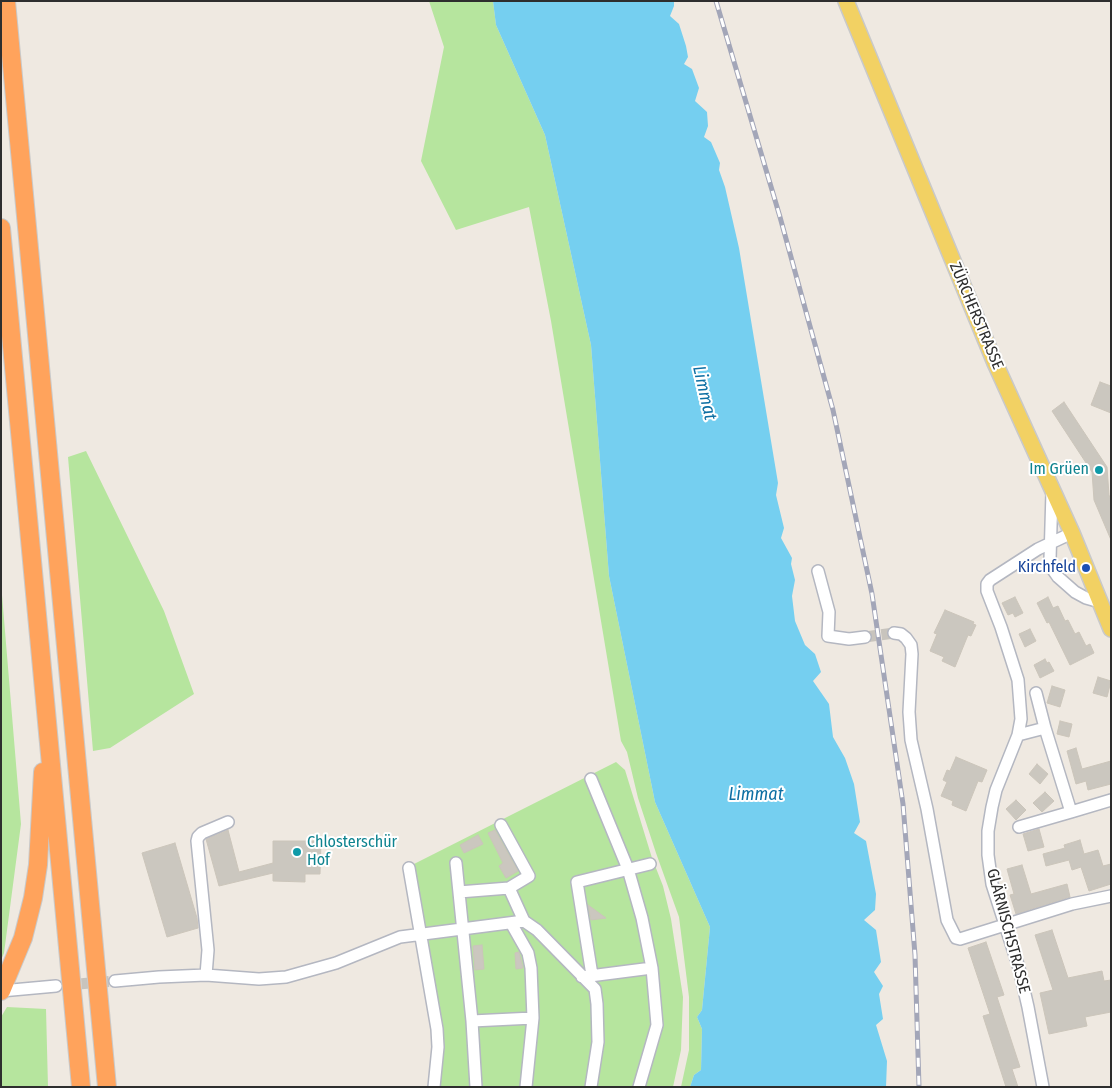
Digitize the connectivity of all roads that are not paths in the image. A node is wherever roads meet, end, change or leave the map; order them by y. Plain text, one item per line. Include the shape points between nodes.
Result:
1 (6, 1) edge
2 (846, 1) edge
3 (1, 228) edge
4 (1053, 490) junction
5 (1072, 534) junction
6 (1050, 544) junction
7 (818, 571) dead end
8 (1100, 602) junction
9 (1111, 628) edge
10 (894, 633) dead end
11 (865, 637) tunnel mouth
12 (1036, 693) dead end
13 (47, 722) junction
14 (1045, 728) junction
15 (1018, 735) junction
16 (591, 779) dead end
17 (1111, 800) edge
18 (1071, 812) junction
19 (228, 822) dead end
20 (501, 824) dead end
21 (1019, 827) dead end
22 (456, 863) dead end
23 (650, 864) dead end
24 (409, 868) dead end
25 (628, 868) junction
26 (508, 888) junction
27 (459, 892) junction
28 (1111, 896) edge
29 (524, 921) junction
30 (511, 923) junction
31 (1005, 925) junction
32 (463, 929) junction
33 (420, 934) junction
34 (652, 968) junction
35 (206, 975) junction
36 (587, 976) junction
37 (115, 981) tunnel mouth
38 (56, 986) tunnel mouth
39 (3, 989) edge
40 (533, 1018) junction
41 (472, 1022) junction
42 (81, 1087) edge
43 (107, 1087) edge
44 (434, 1087) edge
45 (476, 1087) edge
46 (526, 1087) edge
47 (591, 1087) edge
48 (639, 1087) edge
49 (1043, 1087) edge

1 - 43 highway
2 - 4 main road, ZÜRCHERSTRASSE via 995,363
3 - 13 highway
4 - 5 main road, ZÜRCHERSTRASSE
4 - 6 street
5 - 6 street, GLÄRNISCHSTRASSE
5 - 8 main road, ZÜRCHERSTRASSE
6 - 8 street via 1050,564 1055,574 1075,592
6 - 15 street, GLÄRNISCHSTRASSE via 987,584 1018,680 1021,719
7 - 11 street via 830,612 828,636
8 - 9 main road, ZÜRCHERSTRASSE
10 - 31 street via 901,634 911,645 911,740 947,920 956,938 960,939
12 - 14 street
13 - 39 highway via 32,907
13 - 42 highway
14 - 15 street
14 - 18 street
15 - 31 street, GLÄRNISCHSTRASSE via 996,790 988,830 992,884
16 - 25 street
17 - 18 street
18 - 21 street
19 - 35 street via 202,833 197,841 208,950
20 - 26 street via 529,876
22 - 27 street
23 - 25 street
24 - 33 street
25 - 34 street
25 - 36 street via 578,882
26 - 27 street
26 - 29 street
27 - 32 street
28 - 31 street via 1072,904
29 - 30 street
29 - 36 street
30 - 32 street
30 - 40 street via 528,953
31 - 49 street, GLÄRNISCHSTRASSE via 1019,968
32 - 33 street
32 - 41 street
33 - 35 street via 400,937 301,974 259,979
33 - 44 street via 437,1028
34 - 36 street
34 - 48 street via 657,1024
35 - 37 street
36 - 47 street via 597,1004 598,1042
38 - 39 street
40 - 41 street
40 - 46 street
41 - 45 street

